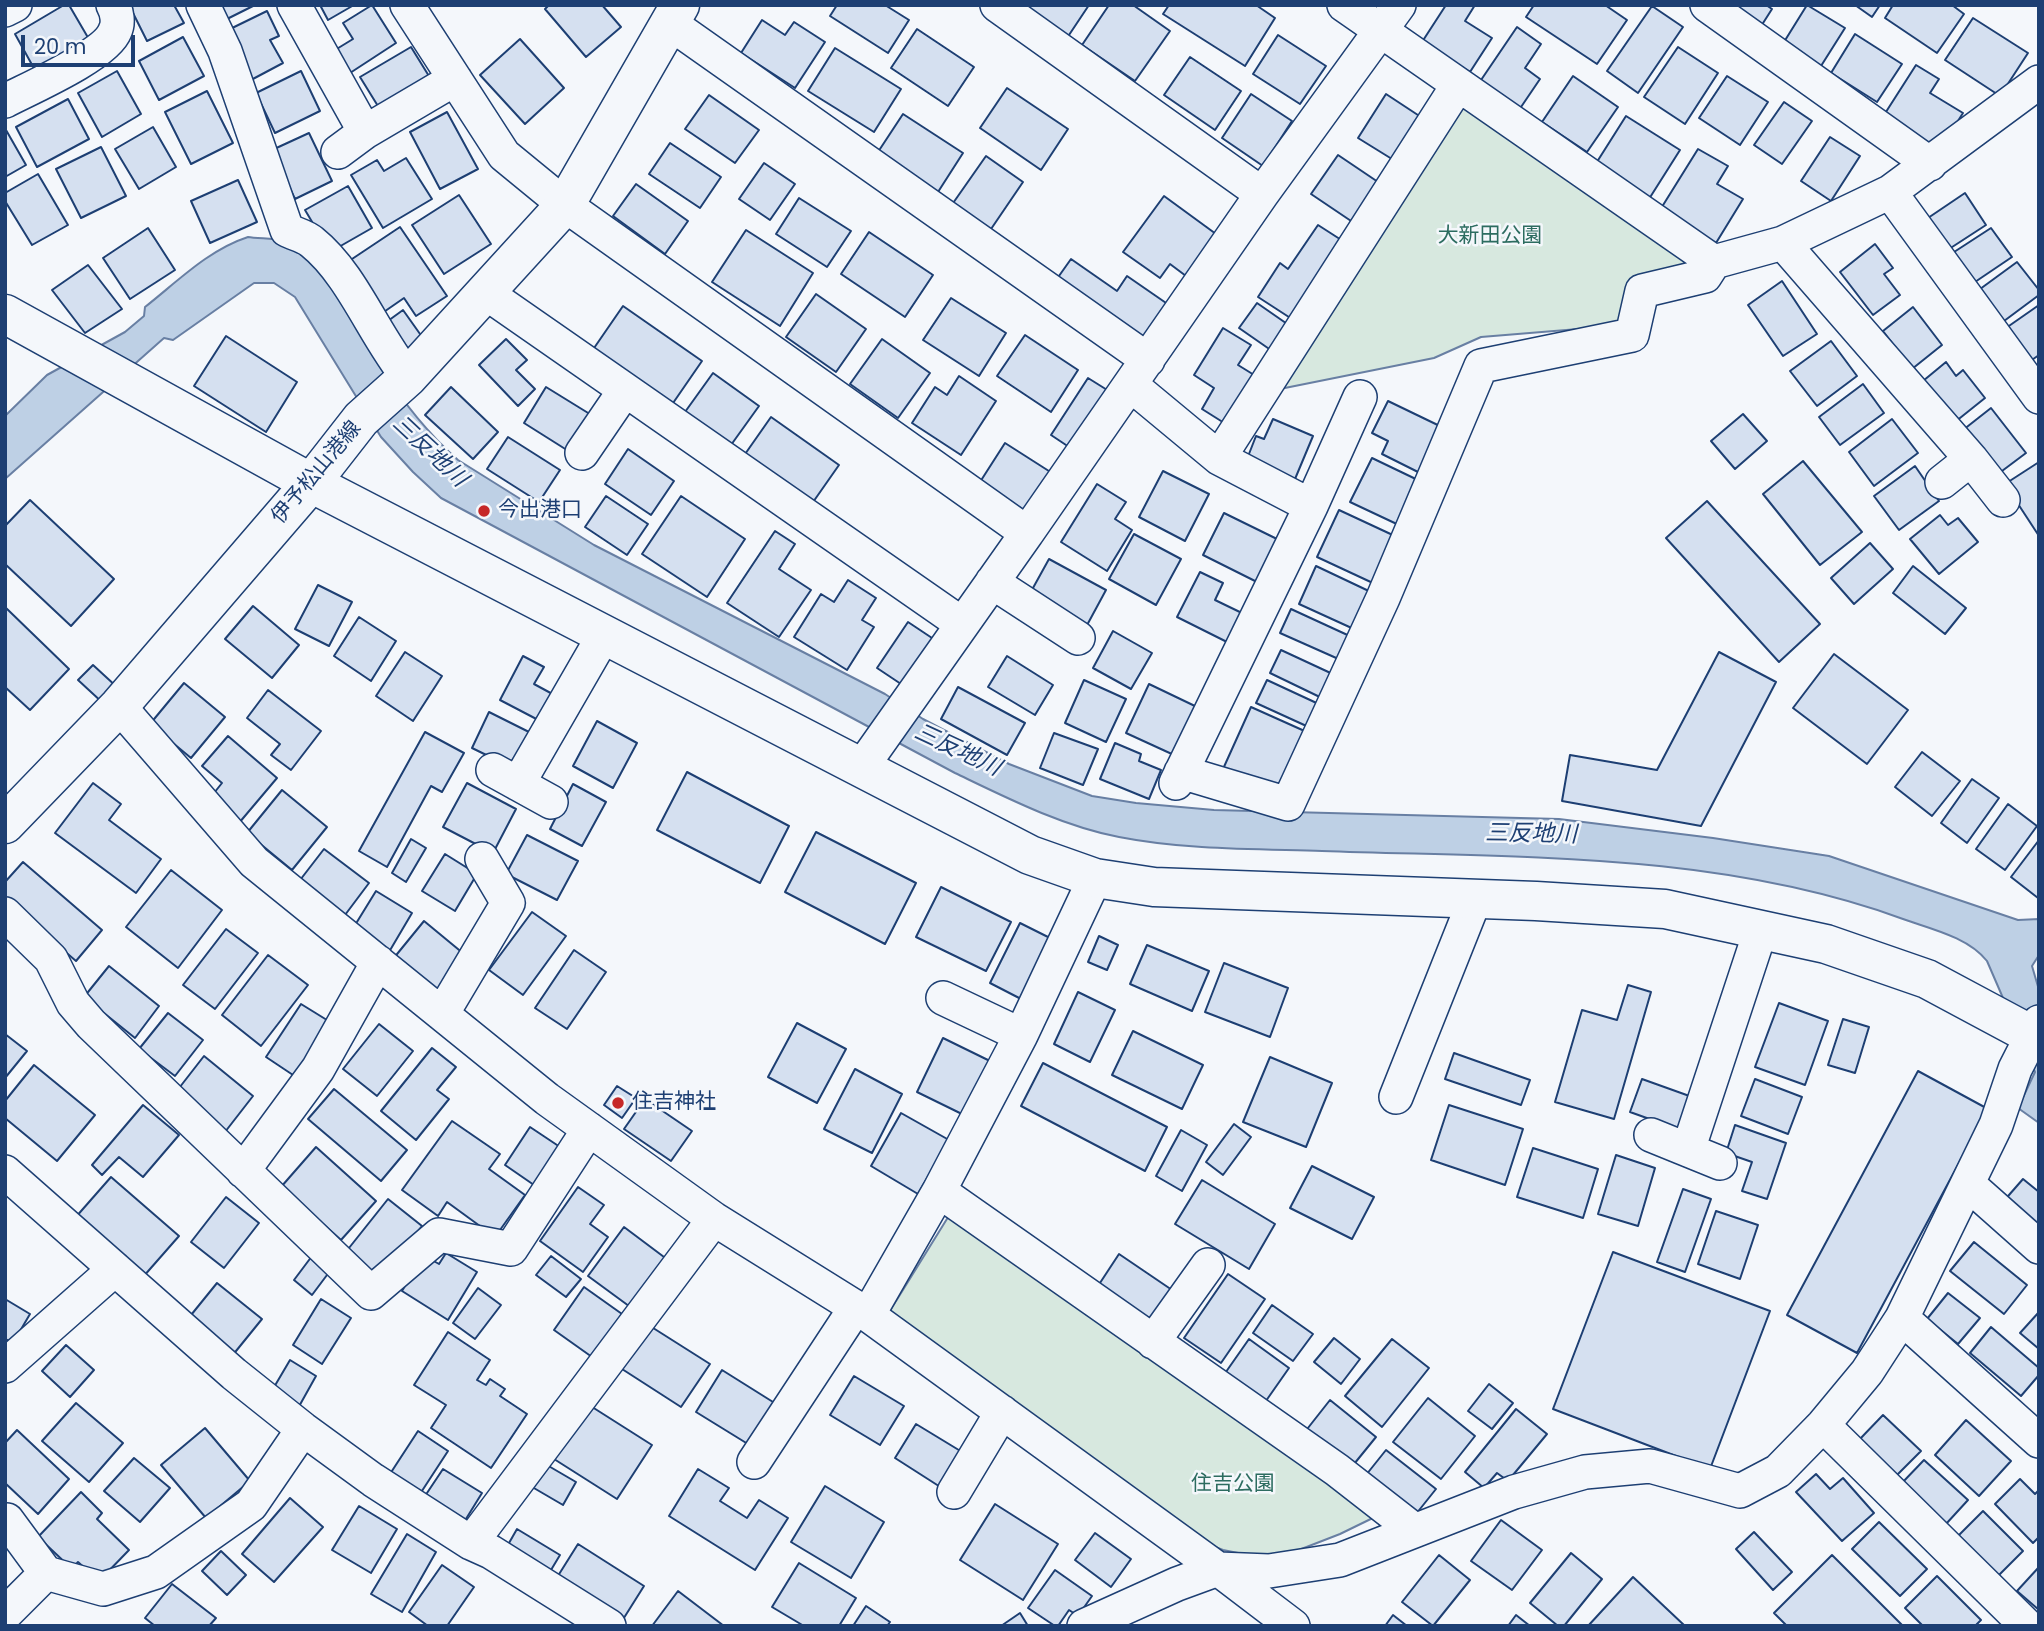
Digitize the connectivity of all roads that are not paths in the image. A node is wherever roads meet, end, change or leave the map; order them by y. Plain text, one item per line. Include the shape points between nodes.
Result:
1 (15, 5) edge
2 (113, 5) edge
3 (203, 5) edge
4 (294, 5) edge
5 (407, 5) edge
6 (997, 5) edge
7 (1344, 5) edge
8 (1707, 5) edge
9 (5, 10) edge
10 (675, 15) edge
11 (1390, 18) edge
12 (455, 79) junction
13 (2039, 82) edge
14 (1458, 85) junction
15 (5, 101) edge
16 (365, 132) junction
17 (338, 152) dead end
18 (1930, 164) junction
19 (1890, 192) junction
20 (1262, 194) junction
21 (565, 205) junction
22 (1783, 243) junction
23 (1714, 262) junction
24 (486, 292) junction
25 (5, 314) edge
26 (1139, 372) junction
27 (404, 380) junction
28 (625, 390) junction
29 (1360, 397) dead end
30 (2039, 397) edge
31 (582, 453) dead end
32 (1219, 458) junction
33 (1971, 459) junction
34 (1942, 482) dead end
35 (311, 483) junction
36 (2003, 500) dead end
37 (1311, 506) junction
38 (1027, 533) junction
39 (992, 582) junction
40 (961, 624) junction
41 (604, 635) junction
42 (1078, 638) dead end
43 (119, 706) junction
44 (866, 761) junction
45 (551, 802) dead end
46 (5, 824) edge
47 (482, 859) dead end
48 (1096, 878) junction
49 (1475, 899) junction
50 (5, 914) edge
51 (1761, 929) junction
52 (378, 962) junction
53 (943, 998) dead end
54 (442, 1014) junction
55 (2036, 1032) edge
56 (1021, 1035) junction
57 (1396, 1097) dead end
58 (589, 1129) junction
59 (1651, 1135) dead end
60 (1688, 1150) junction
61 (1720, 1163) dead end
62 (243, 1171) junction
63 (5, 1172) edge
64 (1968, 1184) junction
65 (939, 1191) junction
66 (714, 1219) junction
67 (2039, 1248) edge
68 (1208, 1265) dead end
69 (116, 1269) junction
70 (862, 1311) junction
71 (1902, 1318) junction
72 (1153, 1342) junction
73 (6, 1362) edge
74 (1002, 1412) junction
75 (1823, 1425) junction
76 (303, 1430) junction
77 (2039, 1441) edge
78 (754, 1462) dead end
79 (954, 1492) dead end
80 (7, 1520) edge
81 (1414, 1530) junction
82 (471, 1543) junction
83 (1218, 1569) junction
84 (46, 1573) junction
85 (5, 1614) edge
86 (609, 1626) edge
87 (1084, 1626) edge
88 (1293, 1626) edge
89 (2027, 1626) edge

1 - 9 street
2 - 15 street via 116,31 100,50
3 - 27 street via 225,51 287,230 310,240 331,261
4 - 16 street
5 - 12 street
6 - 20 street
7 - 11 street
8 - 18 street
10 - 21 street, 伊予松山港線
10 - 26 street
11 - 14 street
11 - 20 street
12 - 16 street
12 - 21 street via 504,155
13 - 18 street
14 - 23 street
14 - 32 street
16 - 17 street
18 - 19 street
19 - 22 street
19 - 30 street
20 - 26 street
21 - 24 street, 伊予松山港線
21 - 38 street
22 - 23 street
22 - 33 street
23 - 37 street via 1705,276 1642,291 1632,335 1481,366 1383,598 1288,804 1179,778
24 - 27 street, 伊予松山港線
24 - 28 street
25 - 35 street
26 - 32 street
26 - 38 street
27 - 35 street, 伊予松山港線 via 361,419
28 - 31 street
28 - 40 street
29 - 37 street
32 - 37 street
33 - 34 street
33 - 36 street
35 - 41 street
35 - 43 street, 伊予松山港線
38 - 39 street
39 - 40 street
39 - 42 street
40 - 44 street
41 - 44 street
41 - 45 street via 506,777
43 - 46 street, 伊予松山港線
43 - 52 street via 254,862
44 - 48 street via 1030,855
47 - 54 street via 508,903
48 - 49 street via 1154,887
48 - 56 street
49 - 51 street via 1665,908
49 - 57 street
50 - 62 street via 51,959 73,1003 91,1024
51 - 55 street via 1826,944 1927,979
51 - 60 street
52 - 54 street
52 - 62 street via 318,1069
53 - 56 street
54 - 58 street
55 - 64 street via 2015,1069 1996,1125
56 - 65 street
58 - 62 street via 511,1249 439,1235 371,1293
58 - 66 street
59 - 60 street
60 - 61 street
63 - 69 street
64 - 67 street
64 - 71 street
65 - 70 street
65 - 72 street
66 - 70 street
66 - 82 street
68 - 72 street
69 - 73 street
69 - 76 street
70 - 74 street
70 - 78 street
71 - 75 street via 1867,1372
71 - 77 street
72 - 81 street via 1337,1470
74 - 79 street
74 - 83 street
75 - 81 street via 1778,1472 1740,1491 1650,1466 1585,1472
75 - 89 street
76 - 82 street
76 - 84 street via 251,1505 156,1572 103,1589
80 - 84 street
81 - 83 street via 1340,1560 1269,1571
82 - 86 street
83 - 87 street
83 - 88 street
84 - 85 street

